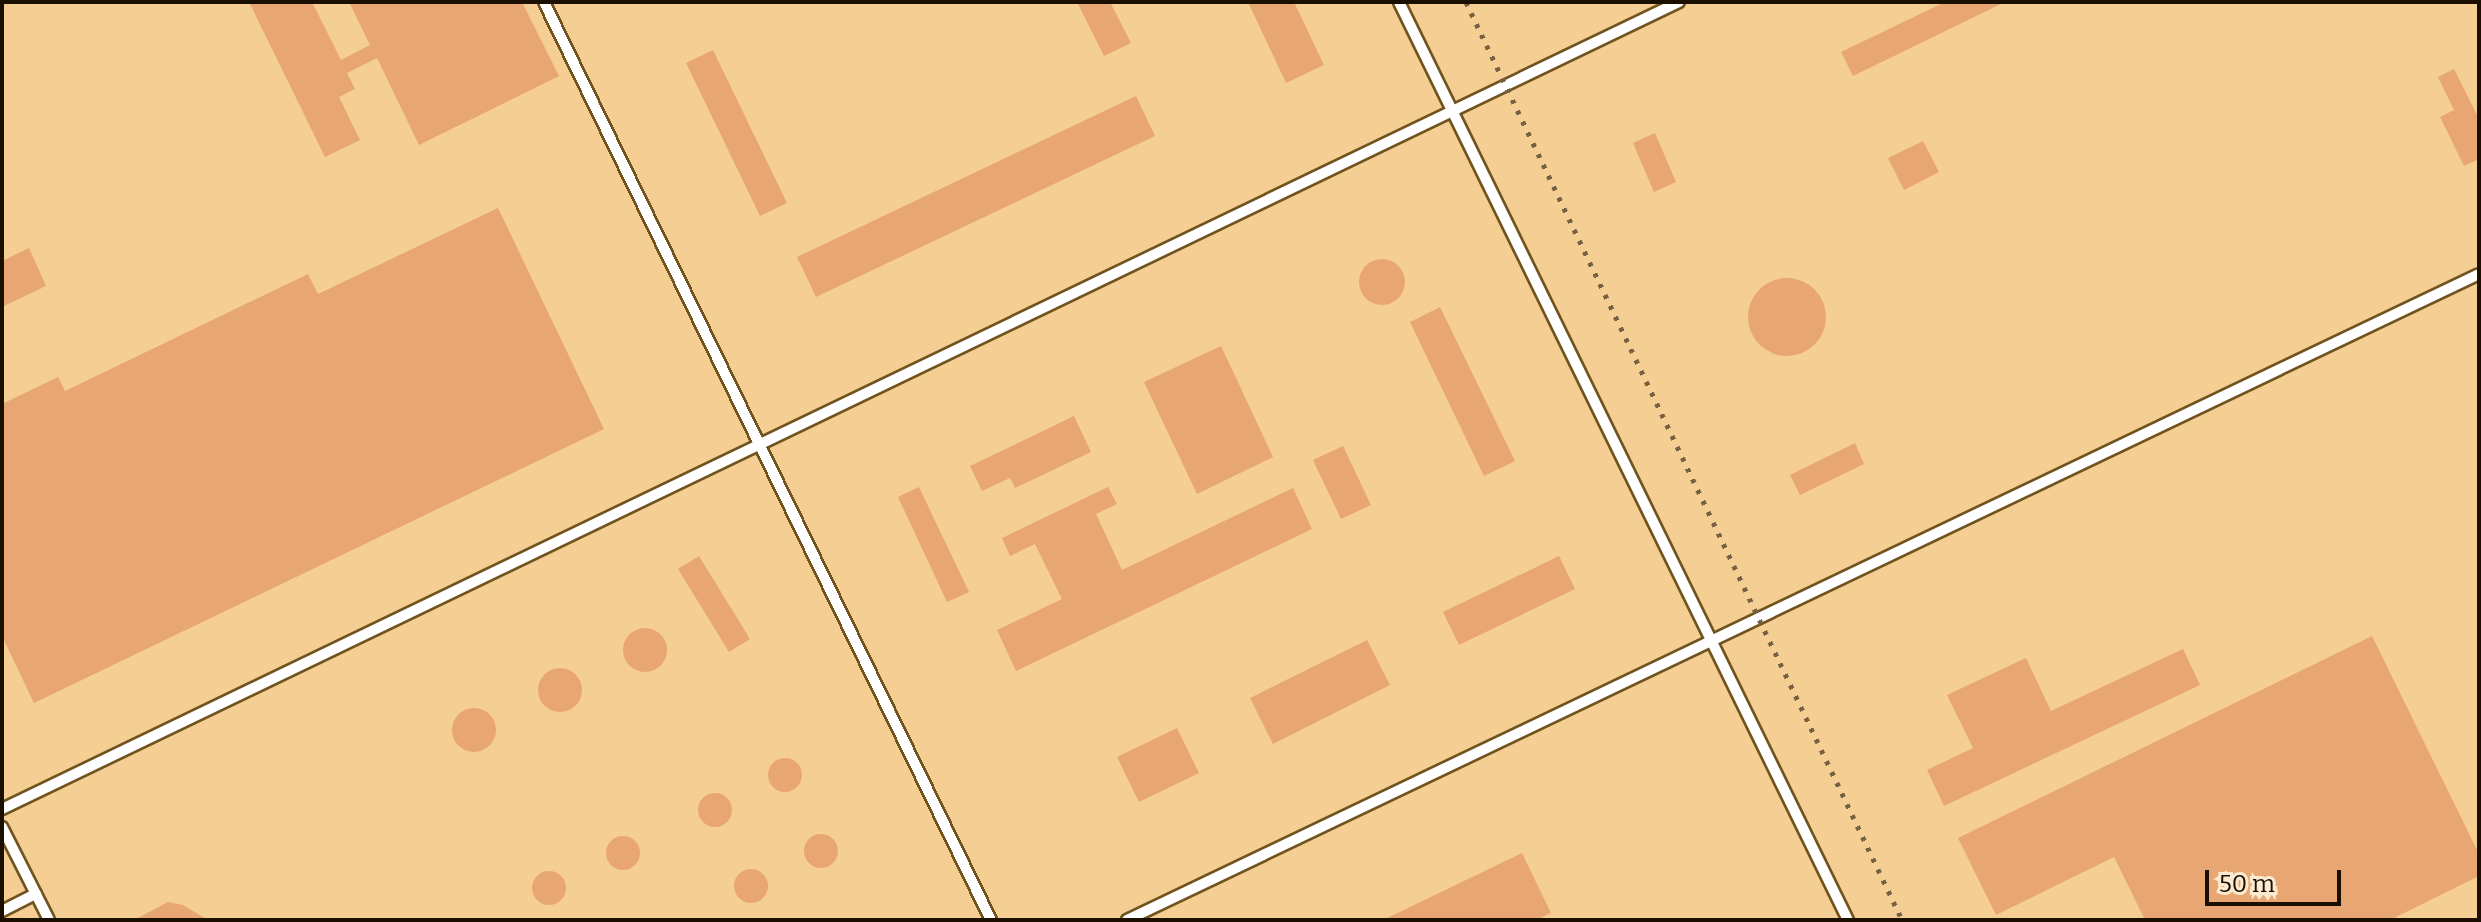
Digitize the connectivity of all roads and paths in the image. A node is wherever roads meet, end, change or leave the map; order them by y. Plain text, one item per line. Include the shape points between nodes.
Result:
1 (544, 2) edge
2 (1399, 2) edge
3 (1679, 2) edge
4 (1452, 111) junction
5 (2479, 274) edge
6 (759, 445) junction
7 (1709, 640) junction
8 (2, 809) edge
9 (2, 827) edge
10 (36, 894) junction
11 (2, 911) edge
12 (49, 920) edge
13 (991, 920) edge
14 (1127, 920) edge
15 (1848, 920) edge

1 - 6 lane
2 - 4 lane
3 - 4 lane
4 - 6 lane
4 - 7 lane
5 - 7 lane
6 - 8 lane
6 - 13 lane
7 - 14 lane
7 - 15 lane
9 - 10 lane
10 - 11 lane
10 - 12 lane

